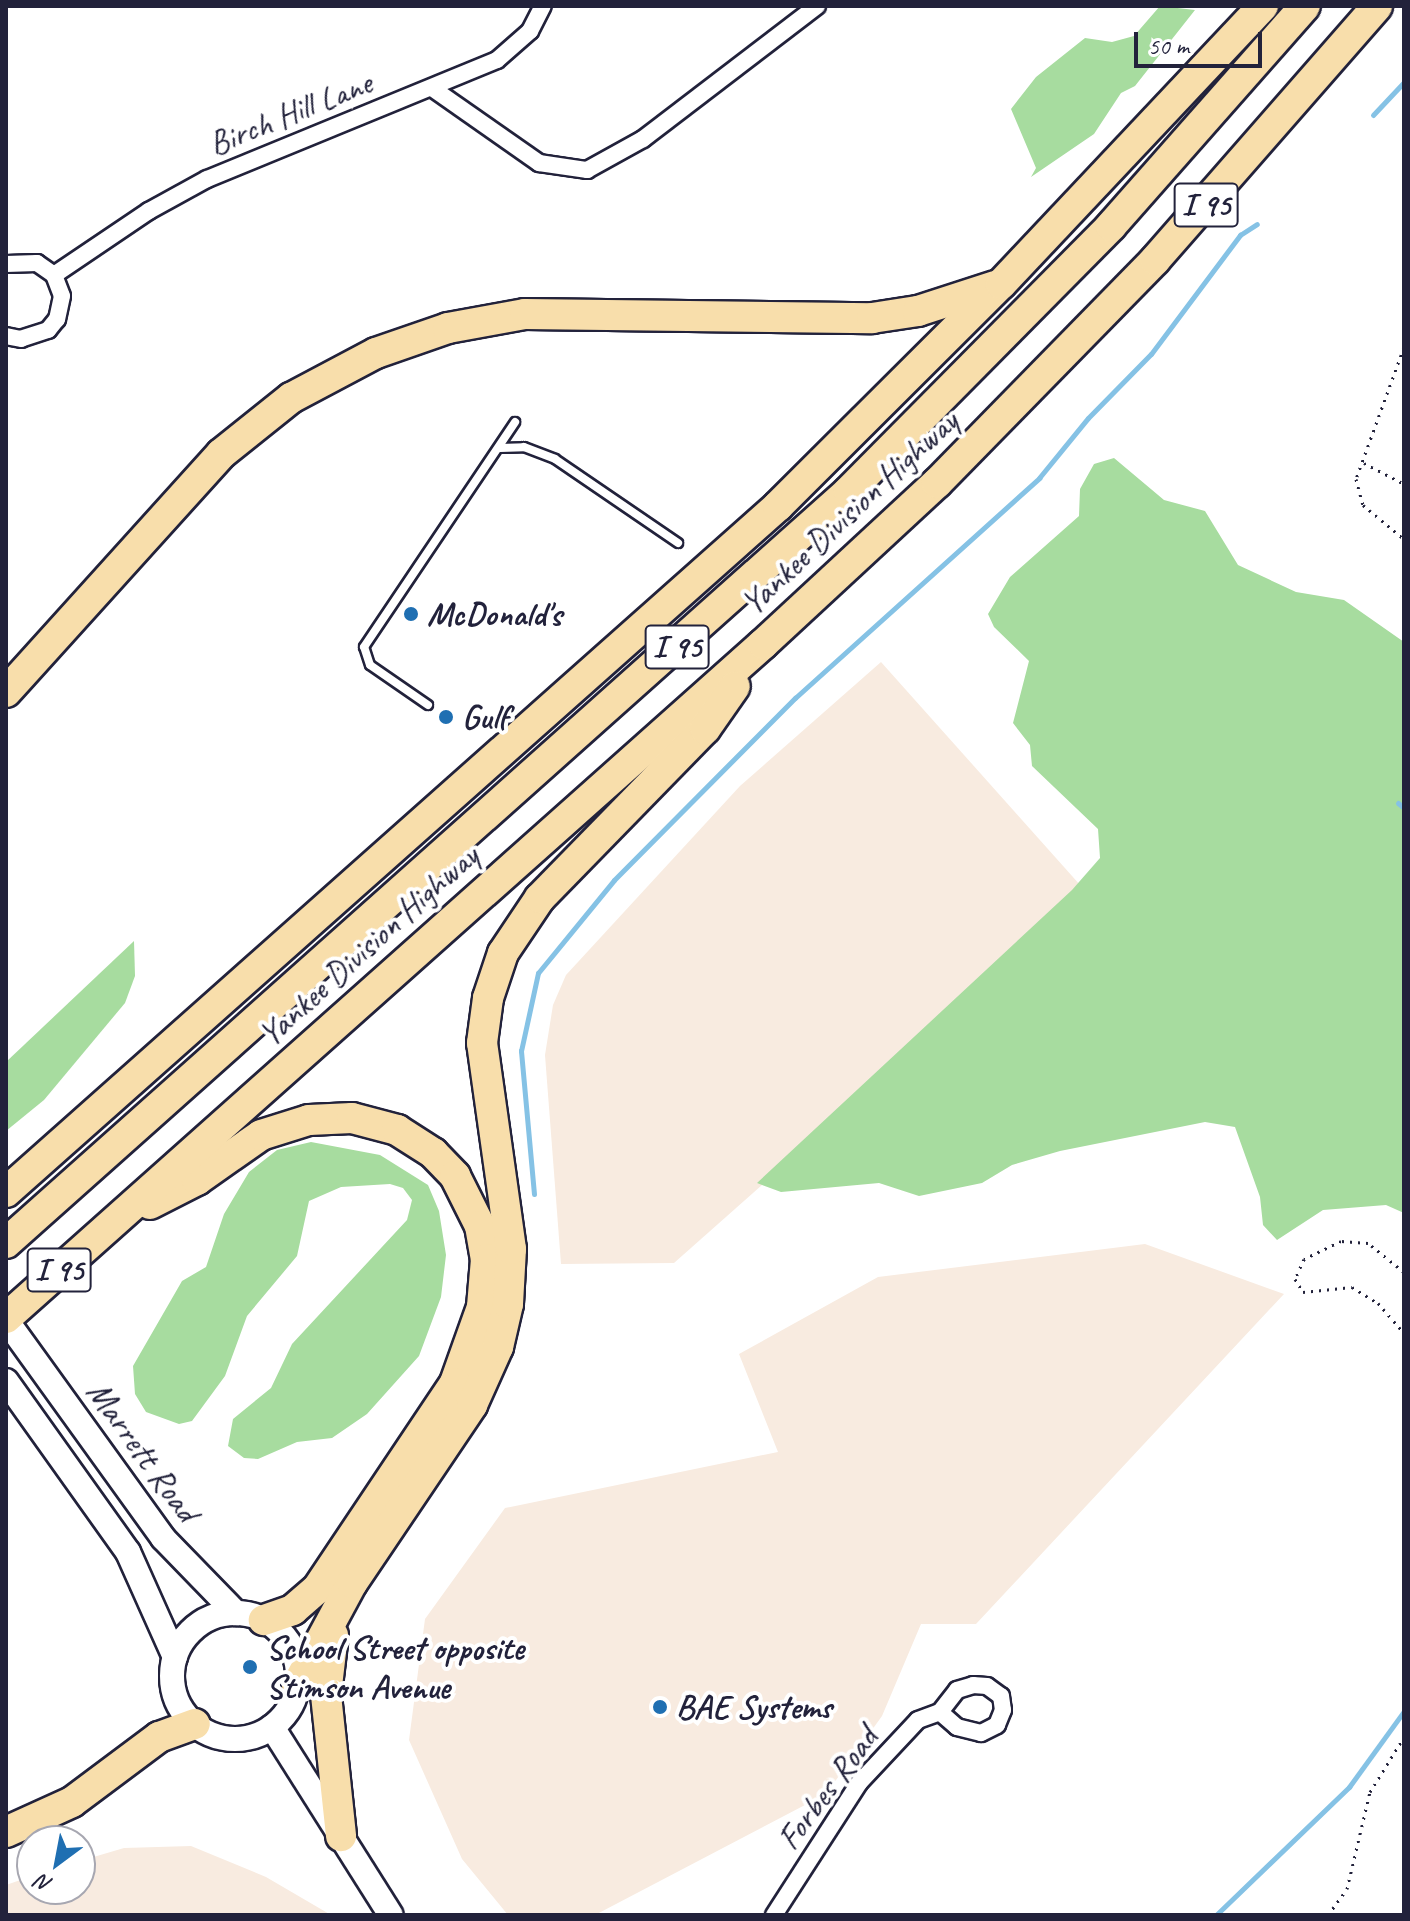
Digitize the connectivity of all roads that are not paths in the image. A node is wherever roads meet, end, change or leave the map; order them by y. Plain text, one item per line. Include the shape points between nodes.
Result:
1 (543, 6) edge
2 (817, 6) edge
3 (1263, 6) edge
4 (1305, 6) edge
5 (1377, 6) edge
6 (432, 88) junction
7 (6, 264) edge
8 (54, 275) junction
9 (1001, 284) junction
10 (6, 336) edge
11 (515, 422) dead end
12 (494, 454) junction
13 (678, 543) dead end
14 (763, 644) junction
15 (6, 692) edge
16 (428, 705) dead end
17 (6, 1192) edge
18 (112, 1223) junction
19 (6, 1243) edge
20 (6, 1319) edge
21 (6, 1381) edge
22 (347, 1592) junction
23 (250, 1616) junction
24 (175, 1657) junction
25 (297, 1685) junction
26 (940, 1712) dead end
27 (195, 1724) junction
28 (272, 1727) junction
29 (6, 1832) edge
30 (341, 1836) junction
31 (391, 1915) edge
32 (774, 1915) edge

1 - 6 street, Birch Hill Lane via 530,31 497,60
2 - 6 street via 643,139 587,170 539,163
3 - 9 highway
4 - 19 highway, Yankee Division Highway / I 95 via 1111,226 860,480
5 - 14 highway, Yankee Division Highway / I 95 via 1218,191 1070,351
6 - 8 street, Birch Hill Lane via 181,192
7 - 8 street via 27,260
8 - 10 street via 62,296 57,319 35,337
9 - 15 highway via 932,307 872,318 525,314 448,328 376,353 291,398 221,454
9 - 17 highway via 733,547
11 - 12 lane
12 - 13 lane via 510,445 548,455
12 - 16 lane via 364,647 370,665
14 - 18 highway, Yankee Division Highway / I 95
14 - 22 highway via 705,729 540,898 503,953 488,998 482,1043 511,1240 503,1329 472,1405
18 - 20 highway, Yankee Division Highway / I 95
18 - 23 highway via 197,1180 252,1139 289,1124 329,1118 372,1121 418,1142 455,1176 476,1214 485,1248 484,1295 473,1344 455,1383 318,1588 297,1607
20 - 23 main road, Marrett Road via 163,1538
21 - 24 main road, Marrett Road via 128,1552
22 - 25 highway
22 - 30 highway via 326,1679
23 - 24 main road via 198,1625
23 - 25 main road via 292,1650
24 - 27 main road via 176,1695
25 - 28 main road via 289,1708
26 - 32 street, Forbes Road via 918,1720 859,1783
27 - 28 main road via 227,1738 251,1737
27 - 29 highway via 150,1742 72,1802
28 - 30 main road
30 - 31 main road

